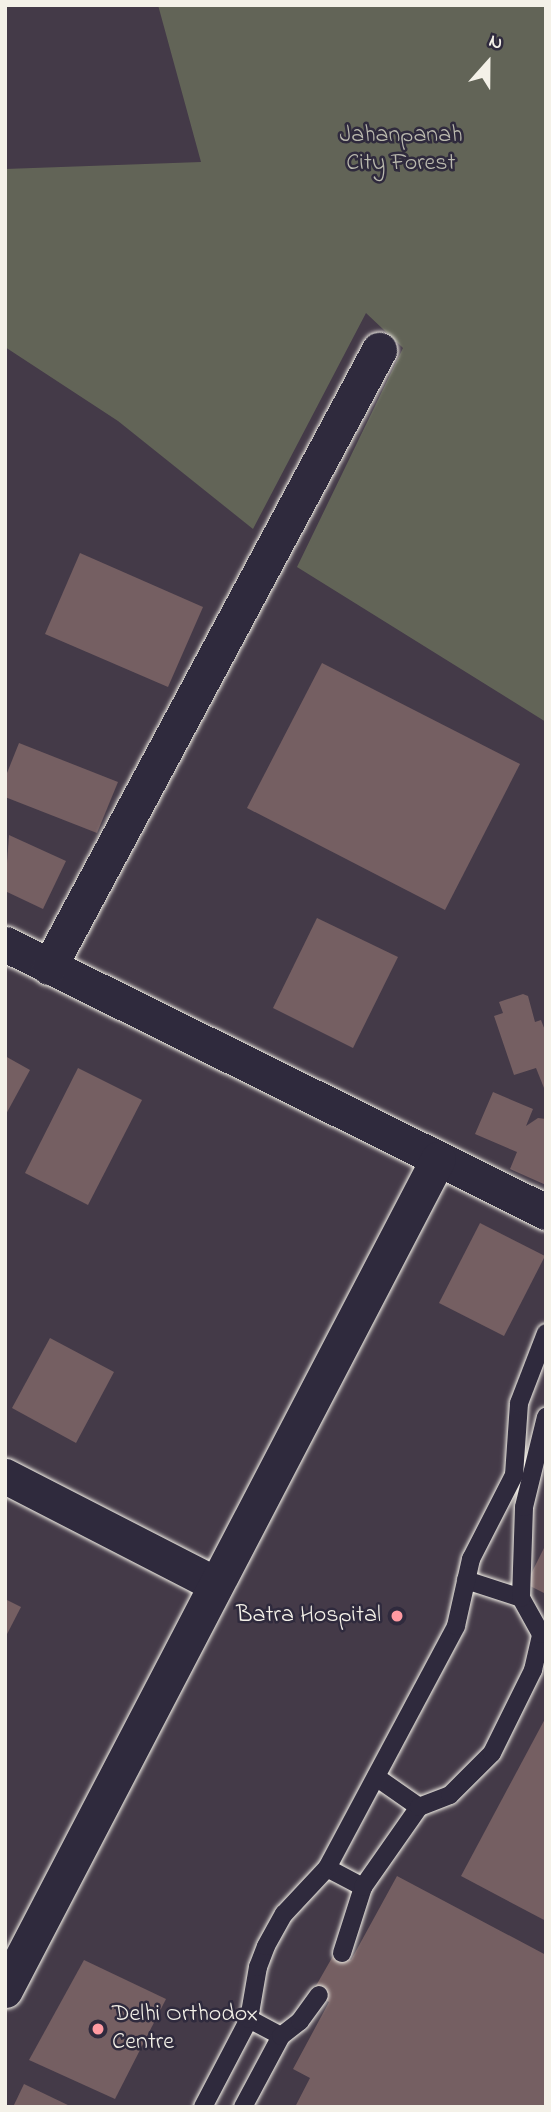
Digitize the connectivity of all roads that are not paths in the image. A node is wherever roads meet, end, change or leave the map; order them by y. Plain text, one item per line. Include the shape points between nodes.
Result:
1 (379, 350) dead end
2 (5, 944) edge
3 (49, 967) junction
4 (438, 1158) junction
5 (546, 1212) edge
6 (546, 1333) edge
7 (546, 1417) edge
8 (5, 1476) edge
9 (466, 1580) junction
10 (215, 1584) junction
11 (521, 1598) junction
12 (376, 1777) junction
13 (419, 1807) junction
14 (327, 1868) junction
15 (363, 1887) junction
16 (342, 1953) dead end
17 (5, 1990) edge
18 (319, 1995) dead end
19 (249, 2019) junction
20 (281, 2036) junction
21 (203, 2107) edge
22 (243, 2107) edge

1 - 3 street
2 - 3 street
3 - 4 street
4 - 5 street
4 - 10 street
6 - 9 lane via 519,1404 514,1475 471,1559
7 - 11 lane via 524,1507
8 - 10 street
9 - 11 lane
9 - 12 lane via 456,1626
10 - 17 street
11 - 13 lane via 541,1634 533,1671 492,1753 450,1796
12 - 13 lane
12 - 14 lane
13 - 15 lane
14 - 15 lane
14 - 19 lane via 284,1914 266,1946
15 - 16 lane
18 - 20 lane via 300,2021
19 - 20 lane
19 - 21 lane
20 - 22 lane

